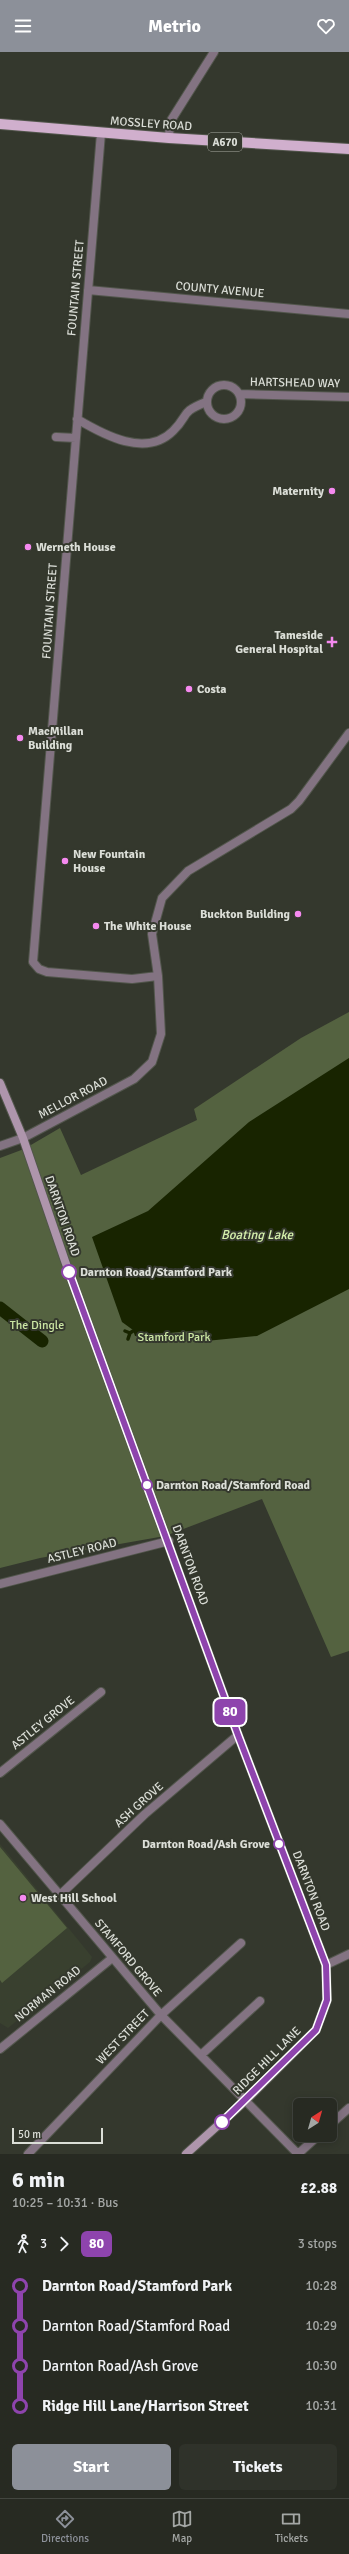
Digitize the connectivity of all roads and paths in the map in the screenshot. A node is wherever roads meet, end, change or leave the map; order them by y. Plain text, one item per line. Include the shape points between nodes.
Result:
1 (214, 52) edge
2 (0, 124) edge
3 (101, 133) junction
4 (169, 138) junction
5 (349, 149) edge
6 (88, 290) junction
7 (349, 314) edge
8 (240, 394) junction
9 (349, 397) edge
10 (206, 402) junction
11 (78, 419) junction
12 (56, 437) dead end
13 (76, 438) junction
14 (349, 733) edge
15 (158, 976) junction
16 (0, 1083) edge
17 (23, 1138) junction
18 (0, 1146) edge
19 (169, 1541) junction
20 (0, 1584) edge
21 (101, 1692) dead end
22 (238, 1735) junction
23 (0, 1773) edge
24 (0, 1824) edge
25 (60, 1896) junction
26 (241, 1943) dead end
27 (349, 1954) edge
28 (111, 1959) junction
29 (326, 1965) junction
30 (260, 2001) dead end
31 (161, 2015) junction
32 (0, 2049) edge
33 (201, 2055) junction
34 (246, 2100) junction
35 (349, 2108) edge
36 (337, 2119) edge
37 (311, 2142) edge
38 (28, 2154) edge
39 (186, 2154) edge
40 (298, 2154) edge

1 - 4 street via 170,122
2 - 3 main road, MOSSLEY ROAD / A670
3 - 4 main road, MOSSLEY ROAD / A670
3 - 6 street, FOUNTAIN STREET
4 - 5 main road, MOSSLEY ROAD / A670
6 - 7 street, COUNTY AVENUE
6 - 11 street, FOUNTAIN STREET
8 - 9 street, HARTSHEAD WAY
8 - 10 street via 231,386 220,385 210,391
8 - 10 street via 240,409 226,419 215,417
10 - 11 street via 188,410 173,431 158,441 138,443 116,440
11 - 13 street, FOUNTAIN STREET
12 - 13 street
13 - 15 street, FOUNTAIN STREET via 33,962 39,969 47,972 132,979
14 - 15 street via 291,809 188,871 162,898 152,934
15 - 17 street, MELLOR ROAD via 162,1034 152,1062 134,1079
16 - 17 street, DARNTON ROAD
17 - 18 street, MELLOR ROAD
17 - 19 street, DARNTON ROAD via 62,1254
19 - 20 street, ASTLEY ROAD
19 - 22 street, DARNTON ROAD
21 - 23 street, ASTLEY GROVE
22 - 25 street, ASH GROVE via 145,1814
22 - 29 street, DARNTON ROAD
24 - 25 street, STAMFORD GROVE
25 - 28 street, STAMFORD GROVE
26 - 31 street, WEST STREET
27 - 29 street
28 - 31 street, STAMFORD GROVE
28 - 32 street, NORMAN ROAD
29 - 34 street, RIDGE HILL LANE via 327,2000 316,2030
30 - 33 street
31 - 33 street, STAMFORD GROVE
31 - 38 street, WEST STREET
33 - 34 street, STAMFORD GROVE
34 - 39 street, RIDGE HILL LANE
34 - 40 street, STAMFORD GROVE
35 - 36 street
37 - 40 street

